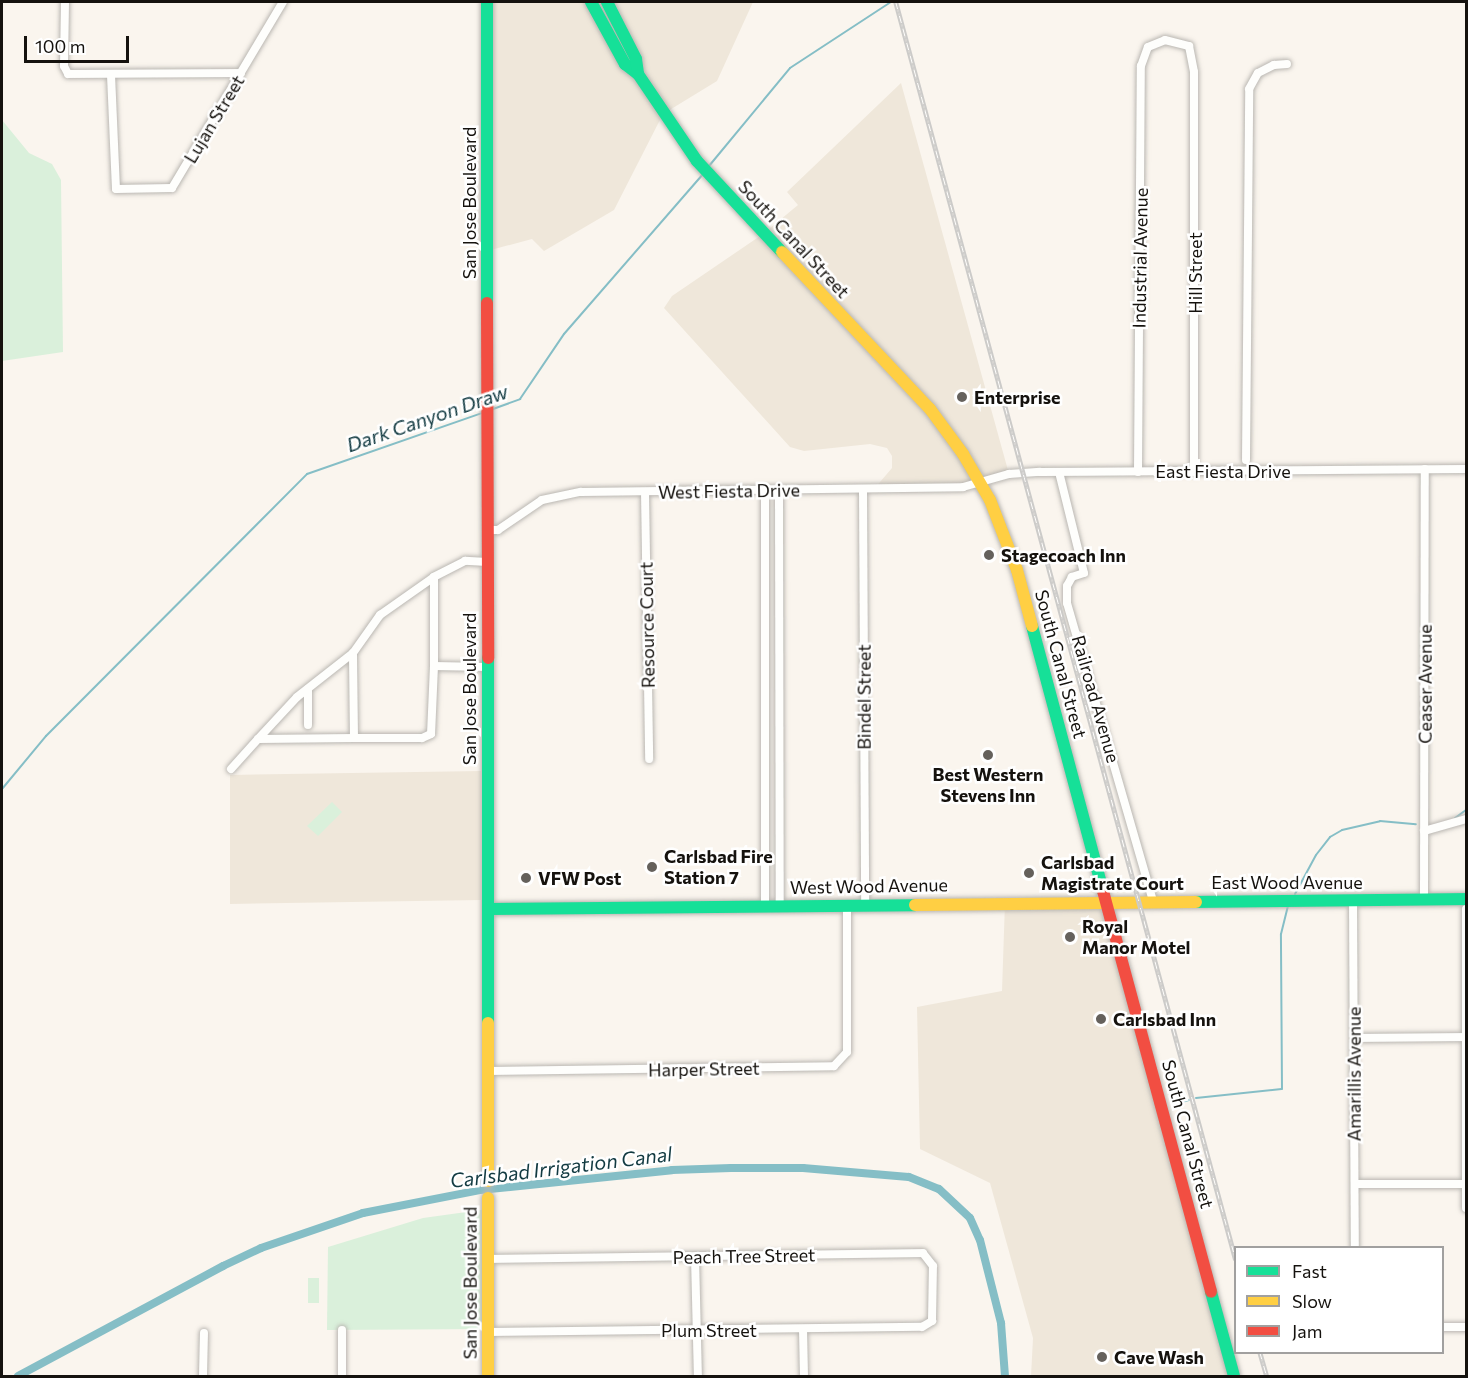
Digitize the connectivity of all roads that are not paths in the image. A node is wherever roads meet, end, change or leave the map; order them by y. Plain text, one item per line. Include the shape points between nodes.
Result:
1 (65, 2) edge
2 (283, 2) edge
3 (487, 2) edge
4 (591, 2) edge
5 (607, 2) edge
6 (1148, 47) joint
7 (1287, 64) dead end
8 (241, 73) junction
9 (638, 74) junction
10 (111, 75) junction
11 (1246, 460) dead end
12 (1425, 469) junction
13 (1467, 469) edge
14 (1059, 472) junction
15 (1138, 472) junction
16 (1194, 472) junction
17 (982, 485) junction
18 (863, 489) junction
19 (765, 490) junction
20 (779, 490) junction
21 (645, 492) junction
22 (487, 530) junction
23 (487, 561) junction
24 (434, 578) junction
25 (353, 653) junction
26 (434, 666) junction
27 (487, 667) junction
28 (308, 689) junction
29 (308, 725) dead end
30 (354, 738) junction
31 (258, 739) junction
32 (649, 759) dead end
33 (231, 769) dead end
34 (1467, 819) edge
35 (1424, 831) junction
36 (1424, 899) junction
37 (1467, 899) edge
38 (1353, 900) junction
39 (1107, 901) junction
40 (1153, 901) junction
41 (847, 904) junction
42 (865, 904) junction
43 (765, 905) junction
44 (780, 905) junction
45 (488, 909) junction
46 (1467, 909) edge
47 (1466, 1037) edge
48 (1354, 1038) junction
49 (488, 1071) junction
50 (488, 1181) joint
51 (1355, 1184) junction
52 (1466, 1184) edge
53 (488, 1198) joint
54 (1467, 1208) edge
55 (1355, 1246) edge
56 (695, 1257) junction
57 (489, 1259) junction
58 (929, 1324) joint
59 (1444, 1327) edge
60 (1467, 1327) edge
61 (803, 1329) junction
62 (342, 1330) dead end
63 (698, 1330) junction
64 (488, 1332) junction
65 (204, 1333) dead end
66 (203, 1377) edge
67 (342, 1377) edge
68 (488, 1377) edge
69 (698, 1377) edge
70 (804, 1377) edge
71 (1234, 1377) edge

1 - 10 street via 66,73
2 - 8 street, Lujan Street
3 - 22 main road, San Jose Boulevard
4 - 9 main road, South Canal Street via 625,64
5 - 9 main road, South Canal Street via 636,59
6 - 15 street, Industrial Avenue via 1141,73
6 - 16 street, Hill Street via 1165,40 1185,44 1191,50 1194,74
7 - 11 street via 1274,64 1258,73 1249,90
8 - 10 street
8 - 10 street, Lujan Street via 176,184 167,190 116,189
9 - 17 main road, South Canal Street via 703,167 930,409
12 - 13 street, East Fiesta Drive
12 - 16 street, East Fiesta Drive
12 - 35 street, Ceaser Avenue
14 - 15 street, East Fiesta Drive
14 - 17 street, East Fiesta Drive via 1009,474
14 - 40 street, Railroad Avenue via 1084,573 1072,577 1067,586 1067,603
15 - 16 street, East Fiesta Drive
17 - 18 street, West Fiesta Drive
17 - 39 main road, South Canal Street via 1017,570
18 - 20 street, West Fiesta Drive
18 - 42 street, Bindel Street
19 - 20 street, West Fiesta Drive
19 - 21 street, West Fiesta Drive
19 - 43 street
20 - 44 street
21 - 22 street, West Fiesta Drive via 554,496 498,530
21 - 32 street, Resource Court
22 - 23 main road, San Jose Boulevard
23 - 24 street via 465,561
23 - 27 main road, San Jose Boulevard
24 - 25 street via 380,615
24 - 26 street
25 - 28 street
25 - 30 street
26 - 27 street
26 - 30 street via 431,734 422,738
27 - 45 main road, San Jose Boulevard
28 - 29 street
28 - 31 street
30 - 31 street
31 - 33 street
34 - 35 street
35 - 36 street, Ceaser Avenue
36 - 37 main road, East Wood Avenue
36 - 38 main road, East Wood Avenue
38 - 40 main road, East Wood Avenue
38 - 48 street, Amarillis Avenue
39 - 40 main road, East Wood Avenue
39 - 42 main road, West Wood Avenue
39 - 71 main road, South Canal Street
41 - 42 main road, West Wood Avenue
41 - 44 main road, West Wood Avenue
41 - 49 street, Harper Street via 847,1052 830,1068
43 - 44 main road, West Wood Avenue
43 - 45 main road, West Wood Avenue
45 - 49 main road, San Jose Boulevard
46 - 47 street
47 - 48 street
47 - 52 street
48 - 51 street, Amarillis Avenue
49 - 50 main road, San Jose Boulevard
50 - 53 street, San Jose Boulevard
51 - 52 street
51 - 55 street, Amarillis Avenue
52 - 54 street
53 - 57 main road, San Jose Boulevard
56 - 57 street, Peach Tree Street
56 - 58 street, Peach Tree Street via 923,1253 933,1266
56 - 63 street
57 - 64 main road, San Jose Boulevard
58 - 61 street, Plum Street
59 - 60 street
61 - 63 street, Plum Street
61 - 70 street
62 - 67 street
63 - 64 street, Plum Street
63 - 69 street
64 - 68 main road, San Jose Boulevard
65 - 66 street

